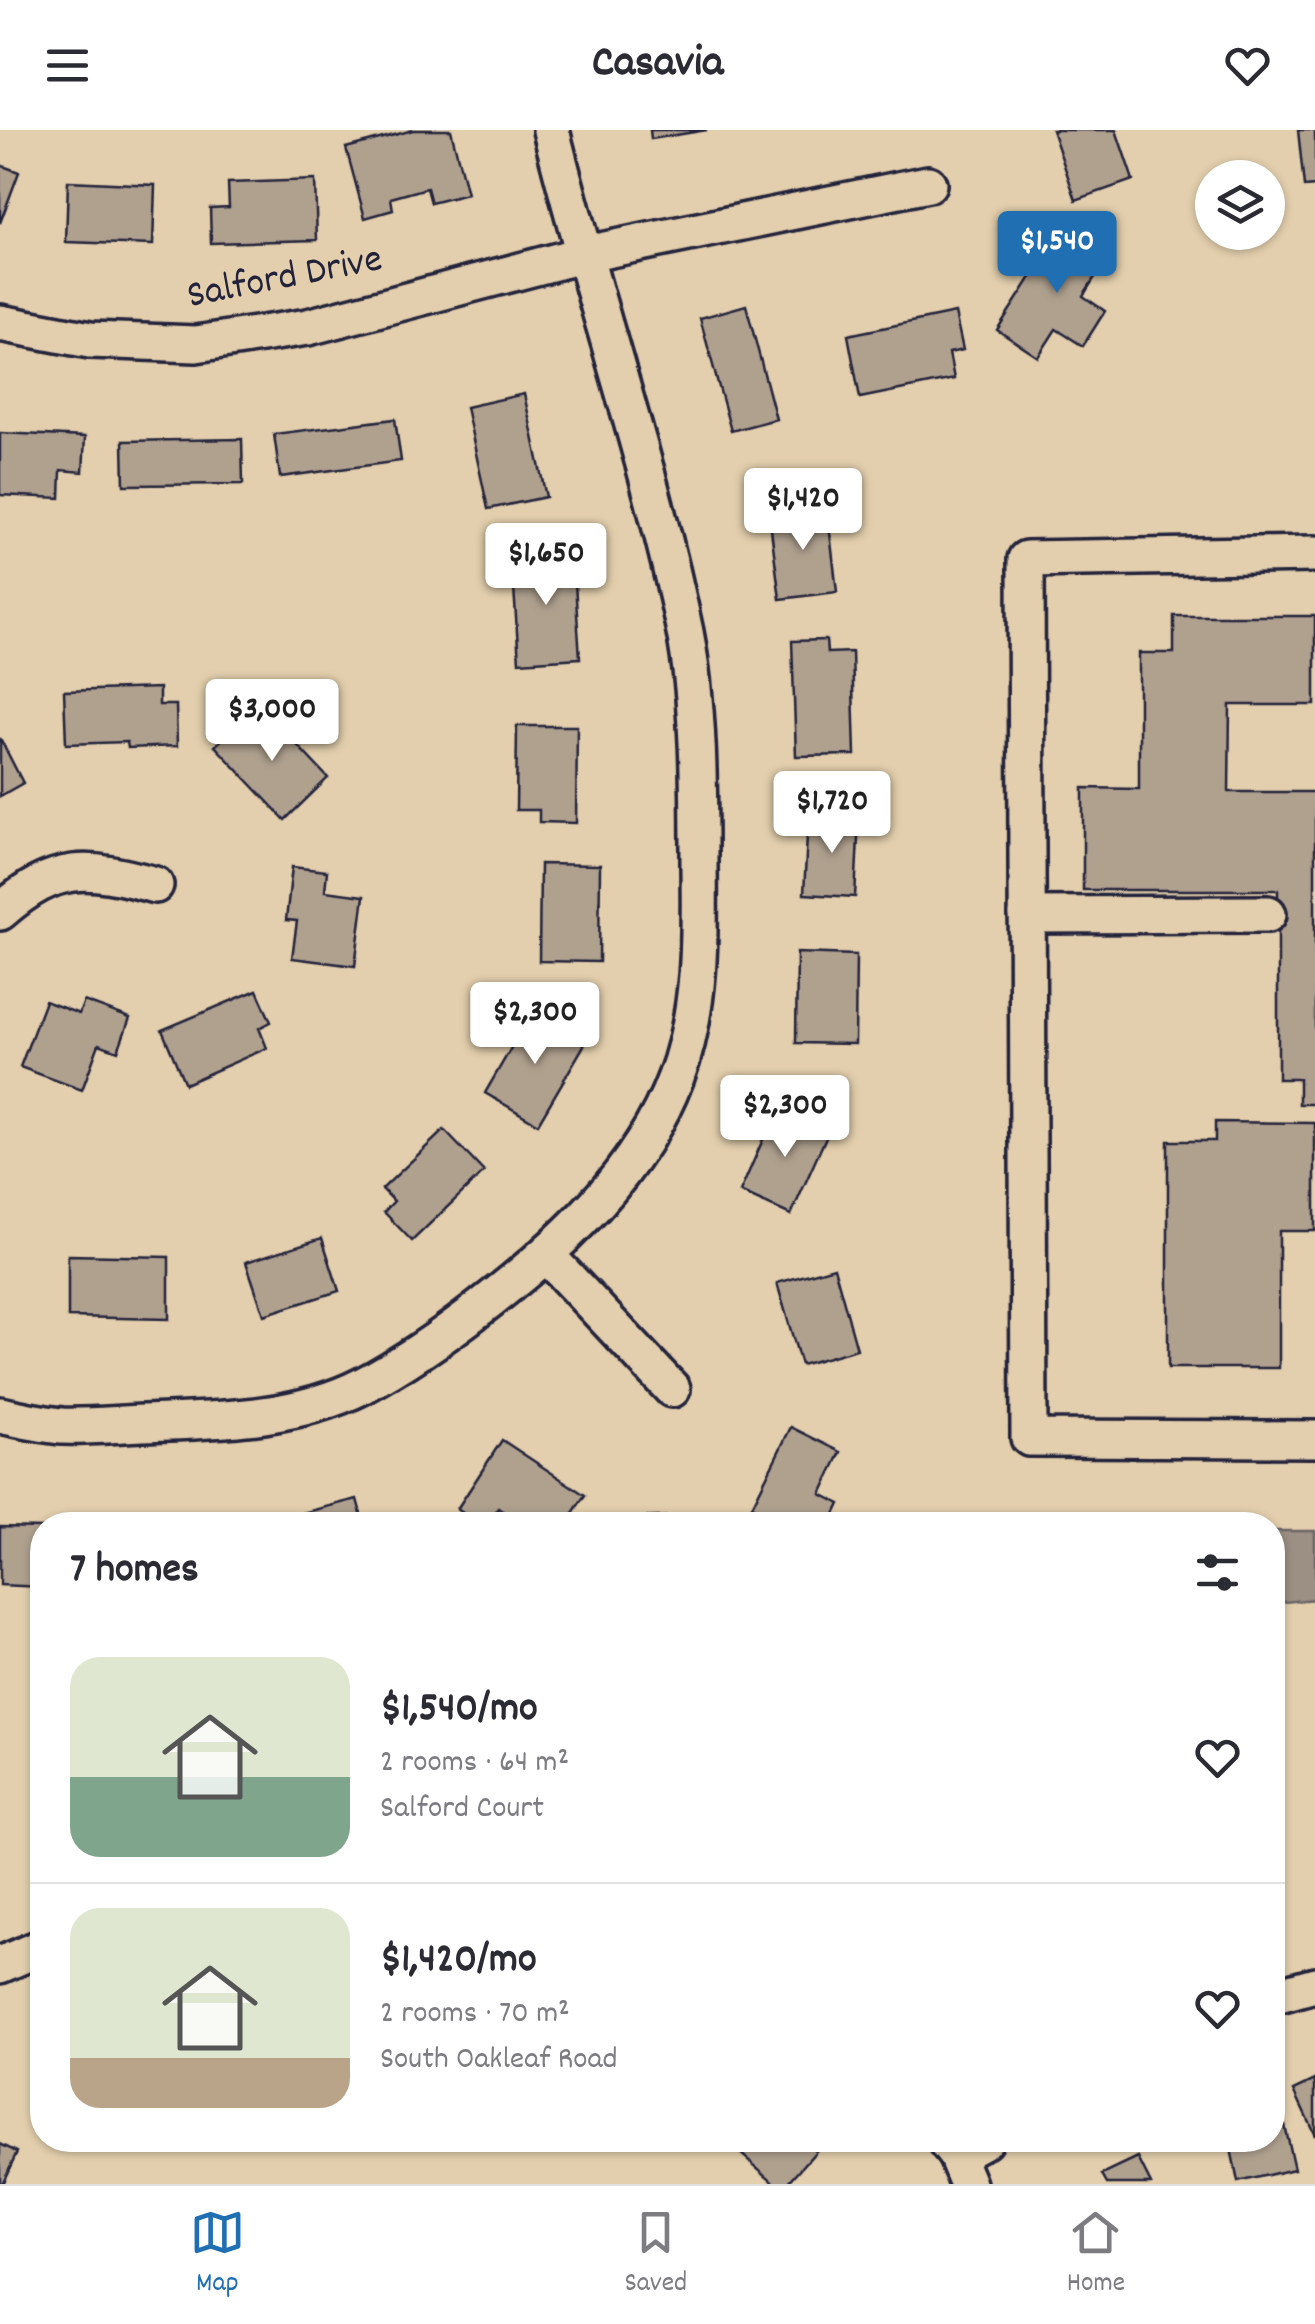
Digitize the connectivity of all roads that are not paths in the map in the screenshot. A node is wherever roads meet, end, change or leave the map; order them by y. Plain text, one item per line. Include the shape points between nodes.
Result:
1 (551, 130) edge
2 (928, 184) dead end
3 (581, 255) junction
4 (0, 323) edge
5 (1315, 554) edge
6 (156, 885) dead end
7 (0, 912) edge
8 (1268, 914) dead end
9 (1028, 915) junction
10 (547, 1256) junction
11 (672, 1389) dead end
12 (0, 1415) edge
13 (1315, 1439) edge
14 (30, 1952) edge
15 (0, 1965) edge
16 (1315, 1985) edge
17 (1285, 1993) edge

1 - 3 street
2 - 3 street, Salford Drive
3 - 4 street, Salford Drive via 308,327 196,344 90,340
3 - 10 street via 641,452 686,637 698,770 699,966 676,1076 650,1130 588,1215
5 - 9 street via 1026,559
6 - 7 street via 106,872 58,874
8 - 9 street
9 - 13 street via 1028,1438
10 - 11 street
10 - 12 street via 360,1387 288,1412 63,1426
14 - 15 street
16 - 17 street

